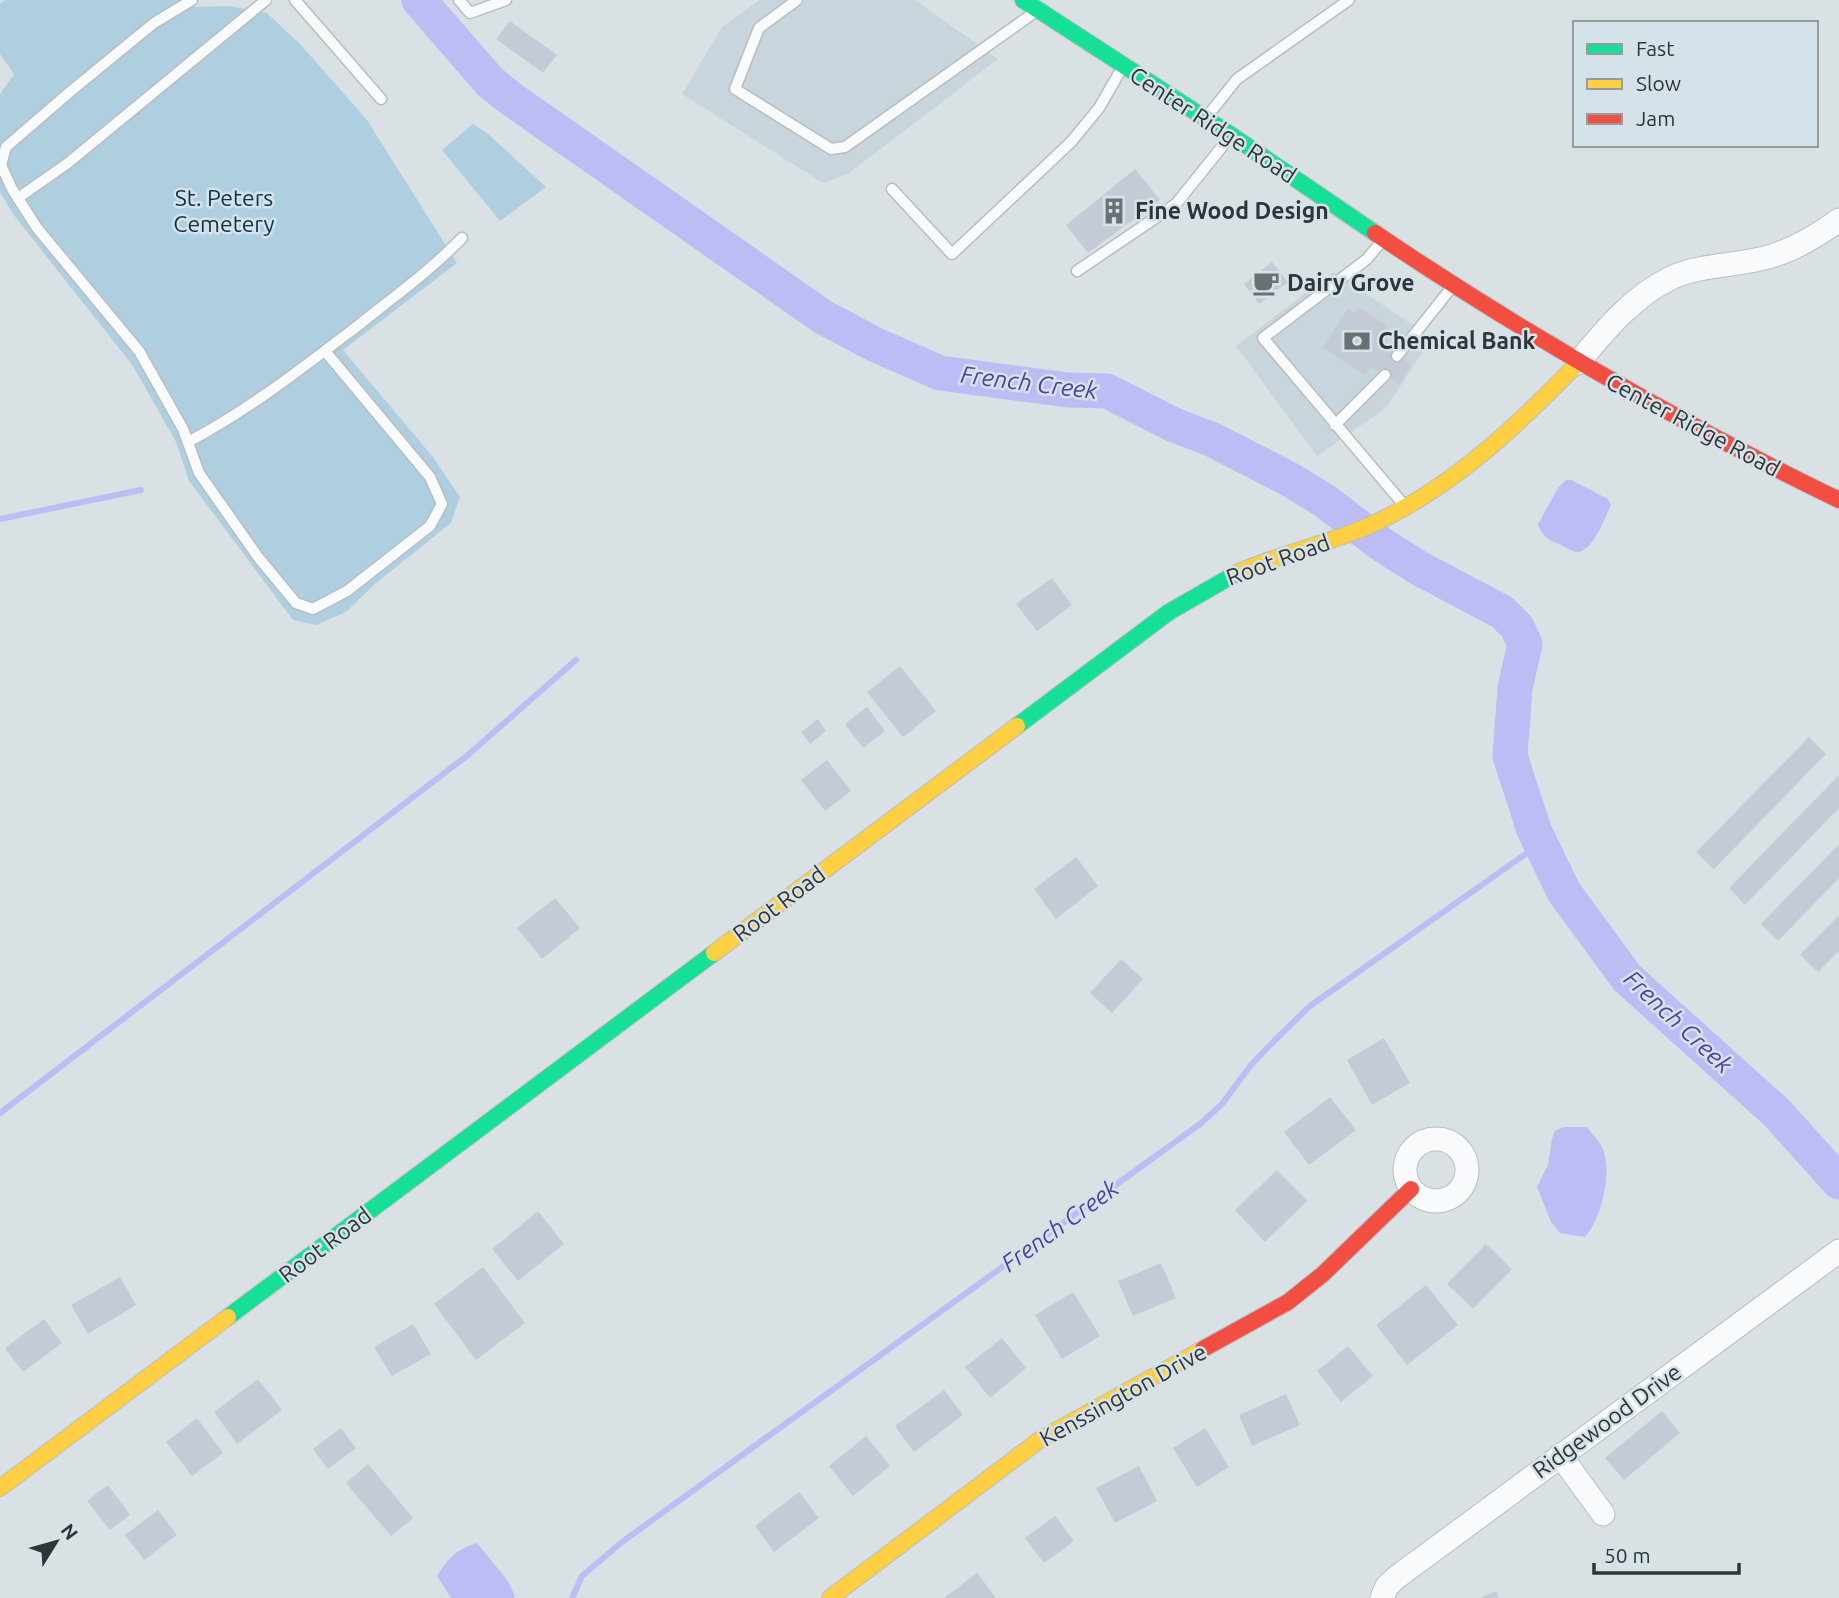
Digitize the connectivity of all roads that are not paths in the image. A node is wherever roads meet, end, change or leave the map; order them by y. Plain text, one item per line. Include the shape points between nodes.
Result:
1 (192, 0) edge
2 (266, 0) edge
3 (295, 0) edge
4 (459, 0) edge
5 (506, 0) edge
6 (797, 0) edge
7 (1349, 0) edge
8 (1031, 4) edge
9 (1124, 66) junction
10 (381, 99) dead end
11 (1205, 119) junction
12 (1231, 135) junction
13 (892, 189) dead end
14 (18, 198) junction
15 (1839, 220) edge
16 (462, 238) dead end
17 (1384, 239) junction
18 (1077, 271) dead end
19 (1454, 285) junction
20 (325, 351) junction
21 (1397, 356) dead end
22 (1578, 363) junction
23 (1385, 375) dead end
24 (1335, 425) junction
25 (188, 442) junction
26 (1839, 500) edge
27 (1406, 507) junction
28 (1412, 1189) dead end
29 (1839, 1251) edge
30 (1560, 1455) junction
31 (0, 1488) edge
32 (1603, 1514) dead end
33 (831, 1598) edge
34 (1382, 1598) edge

1 - 14 lane via 154,23 6,147 1,165
2 - 14 lane via 68,163
3 - 10 lane
4 - 5 lane via 470,13
6 - 8 lane via 759,28 735,89 831,149 845,147
7 - 11 lane via 1237,79
8 - 9 street, Center Ridge Road
9 - 11 street, Center Ridge Road
9 - 13 lane via 1099,108 1071,142 952,254
11 - 12 street, Center Ridge Road
12 - 17 street, Center Ridge Road
12 - 18 lane via 1176,204
14 - 25 lane via 37,228 139,351
15 - 22 street via 1798,246 1767,257 1674,276 1606,328
16 - 20 lane via 438,263
17 - 19 street, Center Ridge Road
17 - 24 lane via 1367,259 1263,338
19 - 21 lane
19 - 22 street, Center Ridge Road
20 - 25 lane via 227,422
20 - 25 lane via 430,477 442,504 429,526 347,591 313,609 296,603 199,473
22 - 26 street, Center Ridge Road
22 - 27 street, Root Road via 1492,447
23 - 24 lane
24 - 27 lane
27 - 31 street, Root Road via 1340,537 1242,570 1169,612
28 - 33 street, Kenssington Drive via 1288,1302 1041,1439
29 - 30 street, Ridgewood Drive
30 - 32 street
30 - 34 street, Ridgewood Drive via 1397,1577

